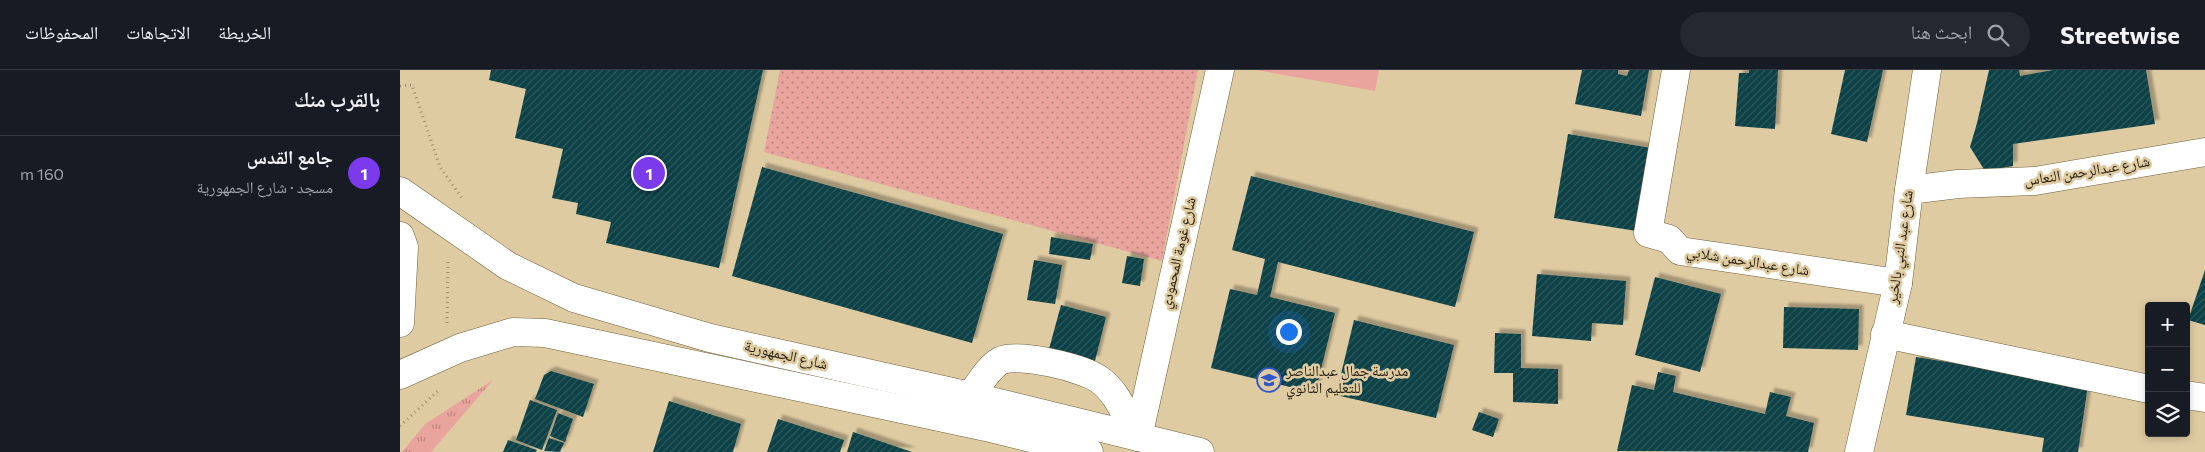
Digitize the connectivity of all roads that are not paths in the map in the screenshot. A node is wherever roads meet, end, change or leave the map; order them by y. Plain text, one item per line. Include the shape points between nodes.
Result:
1 (1220, 70) edge
2 (1676, 70) edge
3 (1927, 70) edge
4 (2205, 152) edge
5 (1909, 190) junction
6 (400, 191) edge
7 (400, 236) edge
8 (1898, 283) junction
9 (400, 323) edge
10 (1885, 334) junction
11 (400, 375) edge
12 (2145, 388) edge
13 (970, 396) junction
14 (2190, 396) edge
15 (2205, 398) edge
16 (1138, 437) junction
17 (1088, 452) edge
18 (1200, 452) edge
19 (1859, 452) edge

1 - 16 main road, شارع غومة المحمودي
2 - 8 main road, شارع عبدالرحمن شلابي via 1648,233 1669,239 1680,251
3 - 5 main road, شارع عبد النبي بالخير
4 - 5 main road, شارع عبدالرحمن النعاس via 2035,181
5 - 8 main road, شارع عبد النبي بالخير
6 - 13 main road, شارع الجمهورية via 508,266 574,298 710,338
7 - 9 main road via 404,247
8 - 10 main road, شارع عبد النبي بالخير
10 - 12 main road
10 - 19 main road, شارع عبد النبي بالخير
11 - 17 main road, شارع الجمهورية via 460,348 514,332 545,334 986,427
13 - 16 main road, شارع الجمهورية
13 - 16 main road via 992,368 1007,358 1024,358 1078,370 1109,388
14 - 15 main road
16 - 18 main road, شارع الجمهورية

